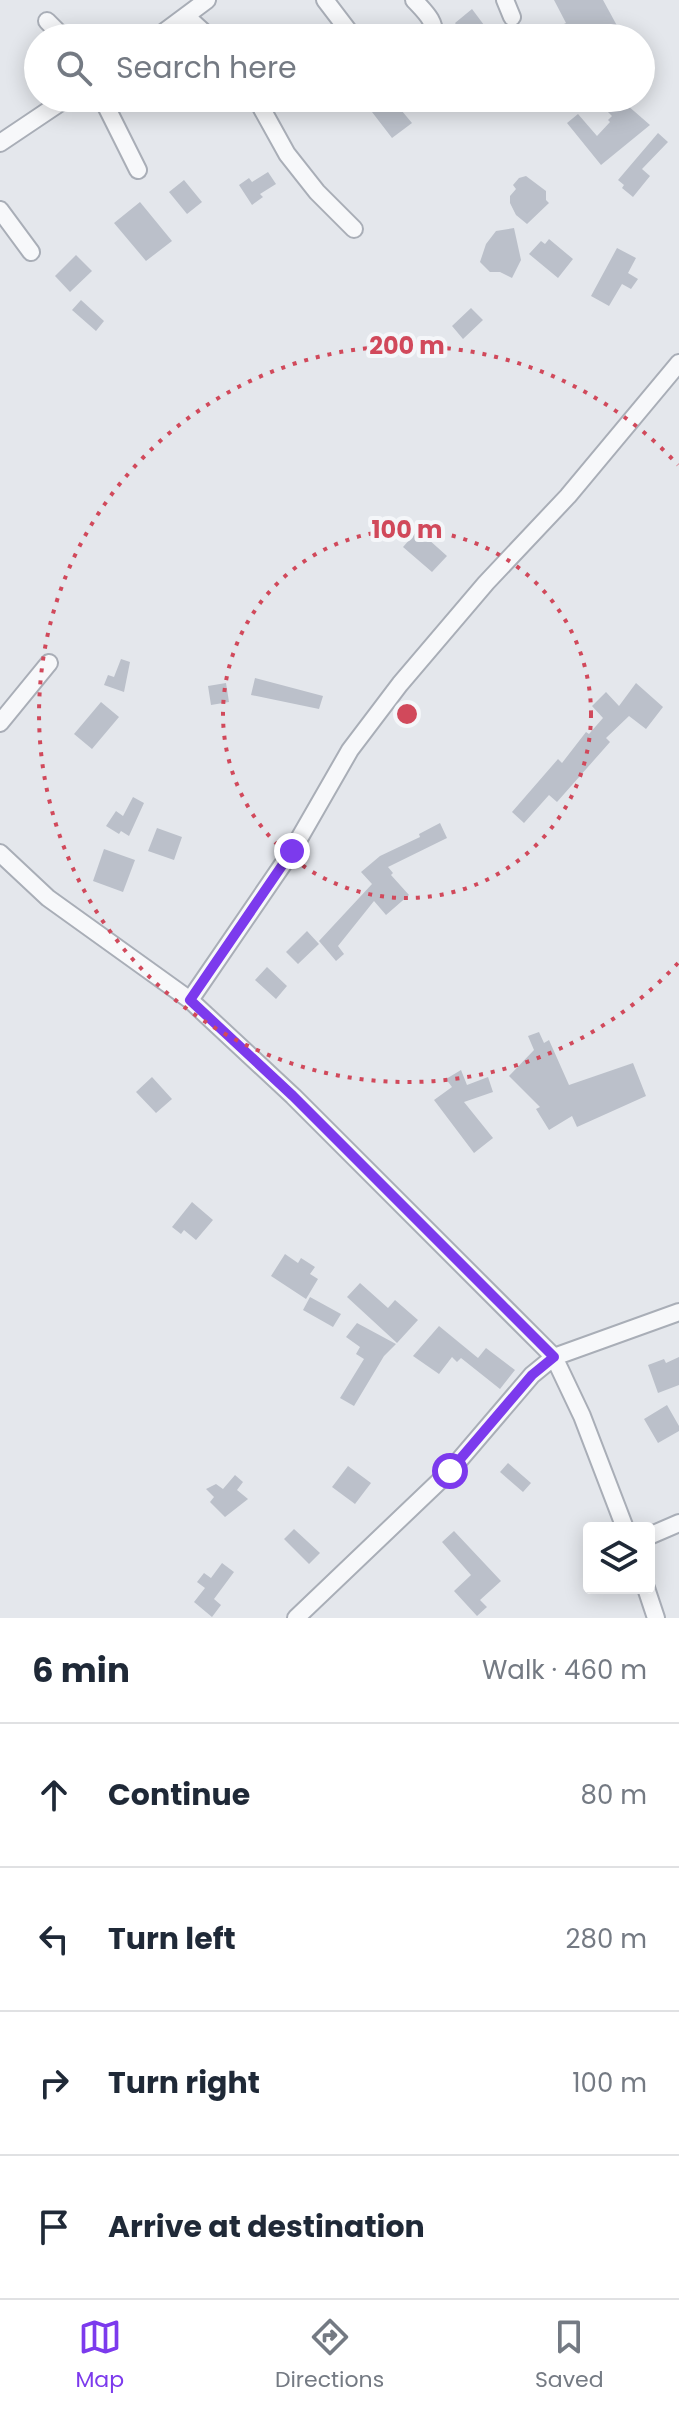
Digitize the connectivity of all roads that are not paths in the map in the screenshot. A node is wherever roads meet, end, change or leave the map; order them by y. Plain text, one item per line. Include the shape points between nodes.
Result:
1 (207, 0) edge
2 (325, 0) edge
3 (414, 0) edge
4 (505, 0) edge
5 (187, 17) junction
6 (512, 17) dead end
7 (47, 21) dead end
8 (50, 24) edge
9 (177, 24) edge
10 (195, 24) edge
11 (343, 24) edge
12 (433, 24) edge
13 (46, 112) edge
14 (109, 112) edge
15 (264, 112) edge
16 (0, 143) edge
17 (138, 170) dead end
18 (0, 210) edge
19 (354, 229) dead end
20 (31, 252) dead end
21 (679, 363) edge
22 (49, 663) dead end
23 (0, 723) edge
24 (3, 861) edge
25 (190, 1000) junction
26 (679, 1312) edge
27 (554, 1357) junction
28 (623, 1522) edge
29 (679, 1523) edge
30 (655, 1533) edge
31 (648, 1594) edge
32 (296, 1618) edge
33 (656, 1618) edge

1 - 5 street
2 - 11 street
3 - 12 street
4 - 6 street
5 - 9 street
5 - 10 street
7 - 8 street
13 - 16 street
14 - 17 street
15 - 19 street via 287,154
18 - 20 street
21 - 25 street via 400,684 350,750 292,851
22 - 23 street
24 - 25 street
25 - 27 street
26 - 27 street
27 - 28 street
27 - 32 street via 532,1375 450,1471
29 - 30 street
31 - 33 street

